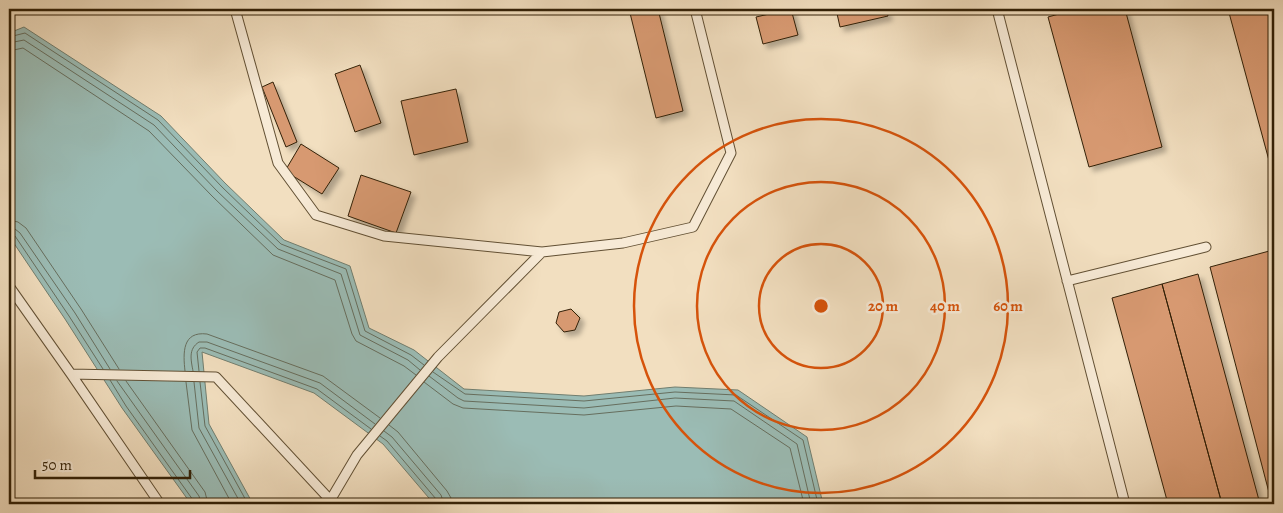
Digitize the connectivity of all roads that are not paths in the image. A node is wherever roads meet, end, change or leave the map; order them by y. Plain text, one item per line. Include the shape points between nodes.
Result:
1 (235, 9) edge
2 (695, 9) edge
3 (997, 9) edge
4 (1206, 247) dead end
5 (542, 252) junction
6 (1067, 281) junction
7 (9, 286) edge
8 (71, 374) junction
9 (330, 502) edge
10 (160, 504) edge
11 (1125, 504) edge

1 - 5 lane via 278,163 316,215 384,236
2 - 5 lane via 732,153 693,227 623,243
3 - 6 lane
4 - 6 lane
5 - 9 lane via 438,357 357,455
6 - 11 lane
7 - 8 lane
8 - 9 lane via 216,377
8 - 10 lane

